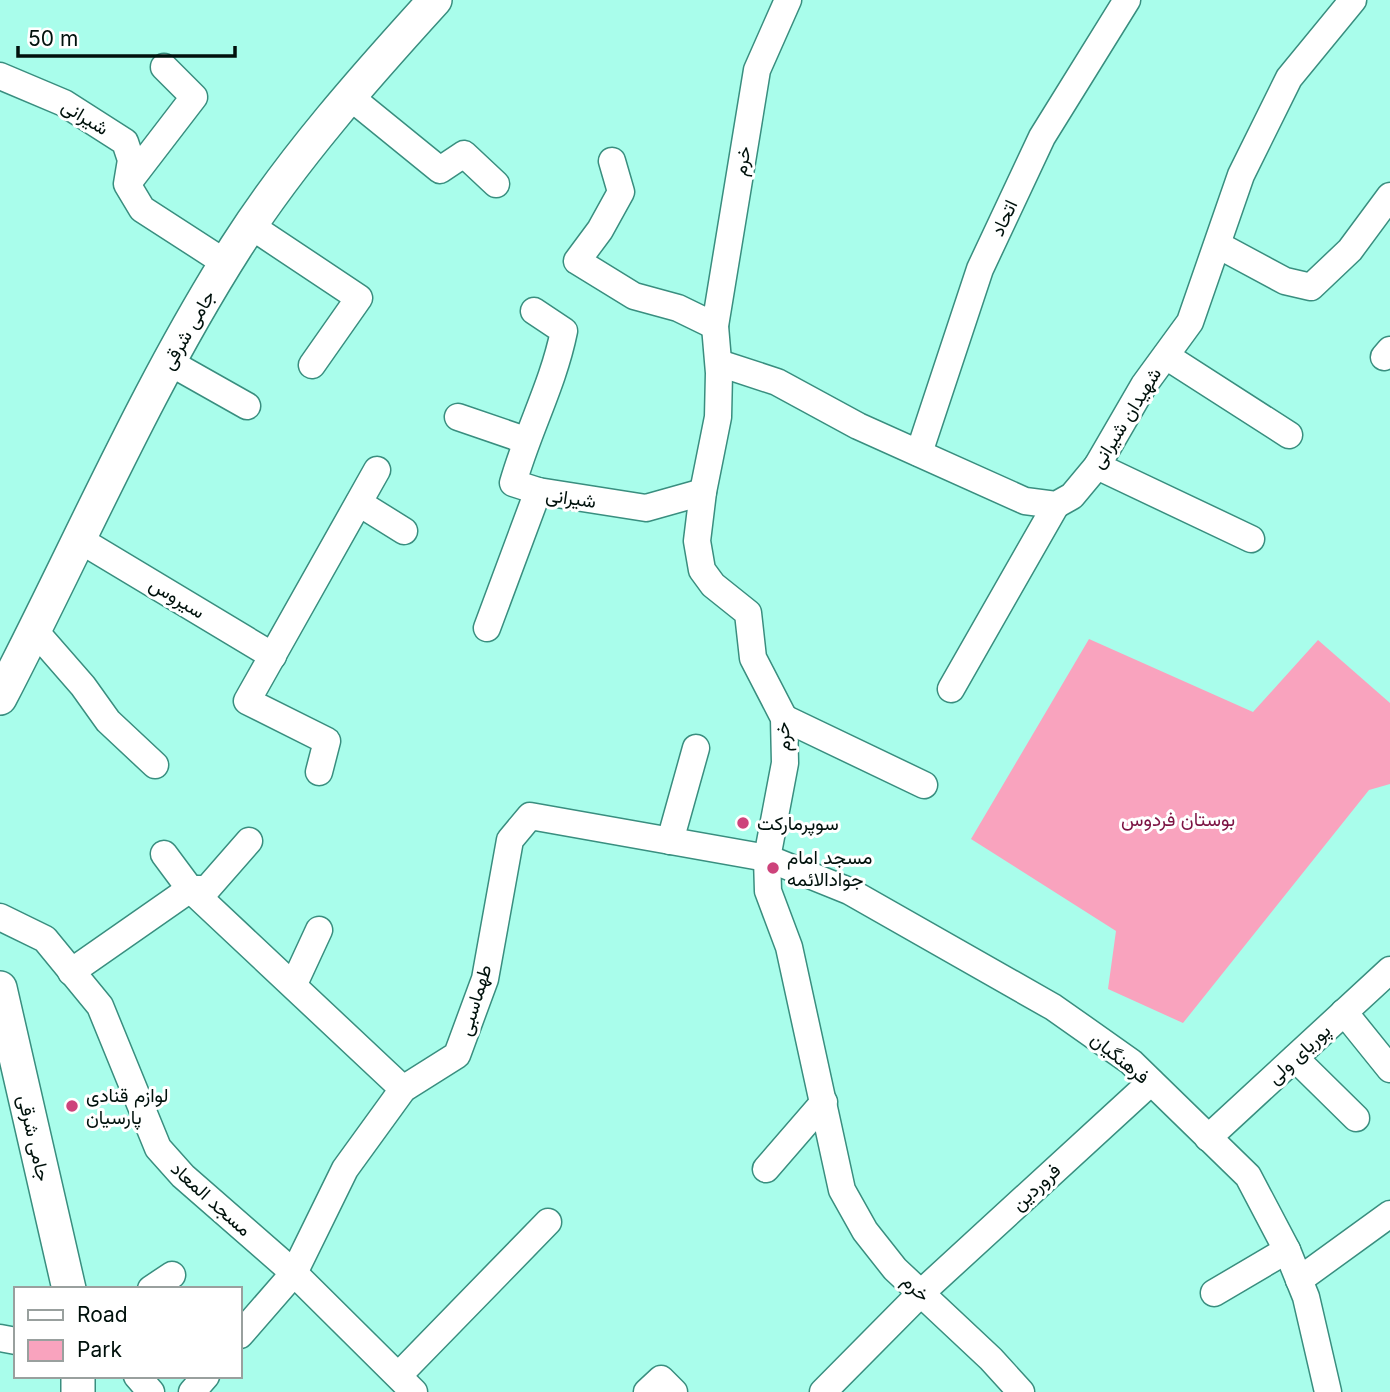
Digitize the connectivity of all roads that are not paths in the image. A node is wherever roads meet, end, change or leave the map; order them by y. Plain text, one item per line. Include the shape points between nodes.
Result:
1 (435, 0) edge
2 (788, 0) edge
3 (1127, 0) edge
4 (1353, 0) edge
5 (164, 67) dead end
6 (0, 76) edge
7 (349, 96) junction
8 (612, 161) dead end
9 (127, 184) junction
10 (496, 184) dead end
11 (1390, 196) edge
12 (251, 226) junction
13 (1218, 245) junction
14 (227, 264) junction
15 (534, 311) dead end
16 (715, 326) junction
17 (1166, 356) junction
18 (169, 362) junction
19 (719, 363) junction
20 (312, 365) dead end
21 (247, 406) dead end
22 (458, 416) dead end
23 (1289, 435) dead end
24 (525, 440) junction
25 (919, 453) junction
26 (1097, 467) junction
27 (377, 470) dead end
28 (538, 491) junction
29 (703, 492) junction
30 (359, 503) junction
31 (1056, 505) junction
32 (404, 531) dead end
33 (1251, 539) dead end
34 (80, 540) junction
35 (487, 628) dead end
36 (35, 631) junction
37 (273, 656) junction
38 (951, 689) dead end
39 (0, 698) edge
40 (784, 718) junction
41 (696, 748) dead end
42 (155, 765) dead end
43 (319, 772) dead end
44 (924, 785) dead end
45 (249, 841) dead end
46 (670, 841) junction
47 (164, 854) dead end
48 (767, 858) junction
49 (190, 890) junction
50 (0, 917) edge
51 (319, 930) dead end
52 (1390, 970) edge
53 (71, 972) junction
54 (294, 984) junction
55 (0, 988) edge
56 (1344, 1012) junction
57 (1295, 1058) junction
58 (1390, 1069) edge
59 (1151, 1082) junction
60 (403, 1089) junction
61 (824, 1102) junction
62 (1356, 1118) dead end
63 (1209, 1138) junction
64 (766, 1169) dead end
65 (1390, 1214) edge
66 (548, 1222) dead end
67 (1287, 1250) junction
68 (294, 1273) junction
69 (1299, 1280) junction
70 (69, 1287) edge
71 (921, 1293) junction
72 (1214, 1293) dead end
73 (242, 1333) edge
74 (139, 1378) edge
75 (204, 1378) edge
76 (406, 1384) edge
77 (150, 1392) edge
78 (192, 1392) edge
79 (647, 1392) edge
80 (674, 1392) edge
81 (823, 1392) edge
82 (1021, 1392) edge
83 (1328, 1392) edge

1 - 7 street, جامی شرقی
2 - 16 street, خرم via 757,70
3 - 25 street, اتحاد via 1042,137 980,269
4 - 13 street, شهیدان شیرانی via 1289,78 1241,174
5 - 9 street via 194,97
6 - 9 street, شیرانی via 64,103 125,142 131,160
7 - 10 street via 440,170 464,154
7 - 12 street, جامی شرقی
8 - 16 street via 621,192 577,261 634,296 678,308
9 - 14 street via 142,209
11 - 13 street via 1350,250 1311,287 1284,281
12 - 14 street, جامی شرقی
12 - 20 street via 359,298
13 - 17 street, شهیدان شیرانی via 1190,322
14 - 18 street, جامی شرقی
15 - 24 street via 564,331 556,369
16 - 19 street, خرم
17 - 23 street
17 - 26 street, شهیدان شیرانی
18 - 21 street
18 - 34 street, جامی شرقی
19 - 25 street via 777,382
19 - 29 street, خرم via 718,417
22 - 24 street
24 - 28 street via 513,483
25 - 31 street via 1025,501
26 - 31 street, شهیدان شیرانی via 1072,496
26 - 33 street
27 - 30 street
28 - 29 street, شیرانی via 646,508
28 - 35 street, شیرانی
29 - 40 street, خرم via 698,541 702,569 713,585 748,613 753,659
30 - 32 street
30 - 37 street
31 - 38 street
34 - 36 street, جامی شرقی
34 - 37 street, سیروس
36 - 39 street, جامی شرقی
36 - 42 street via 108,721
37 - 43 street via 247,701 327,741
40 - 44 street
40 - 48 street, خرم via 785,763
41 - 46 street
45 - 49 street via 207,889
46 - 48 street, طهماسبی
46 - 60 street, طهماسبی via 530,816 510,840 485,979 457,1055
47 - 49 street
48 - 59 street, فرهنگیان via 849,891 1052,1007 1131,1062
48 - 61 street, خرم via 768,891 789,947
49 - 53 street
49 - 54 street
50 - 53 street, مسجد المعاد via 45,939
51 - 54 street
52 - 56 street, پوریای ولی
53 - 68 street, مسجد المعاد via 100,1006 158,1148 183,1177
54 - 60 street
55 - 70 street, جامی شرقی
56 - 57 street, پوریای ولی
56 - 58 street
57 - 62 street
57 - 63 street, پوریای ولی
59 - 63 street, فرهنگیان
59 - 71 street, فروردین
60 - 68 street, طهماسبی via 345,1169
61 - 64 street
61 - 71 street, خرم via 842,1190 865,1231
63 - 67 street, فرهنگیان via 1248,1176
65 - 69 street
66 - 76 street
67 - 69 street, فرهنگیان
67 - 72 street
68 - 73 street, طهماسبی
68 - 76 street, مسجد المعاد
69 - 83 street, فرهنگیان
71 - 81 street, فروردین
71 - 82 street, خرم
74 - 77 street
75 - 78 street
79 - 80 street via 661,1379

